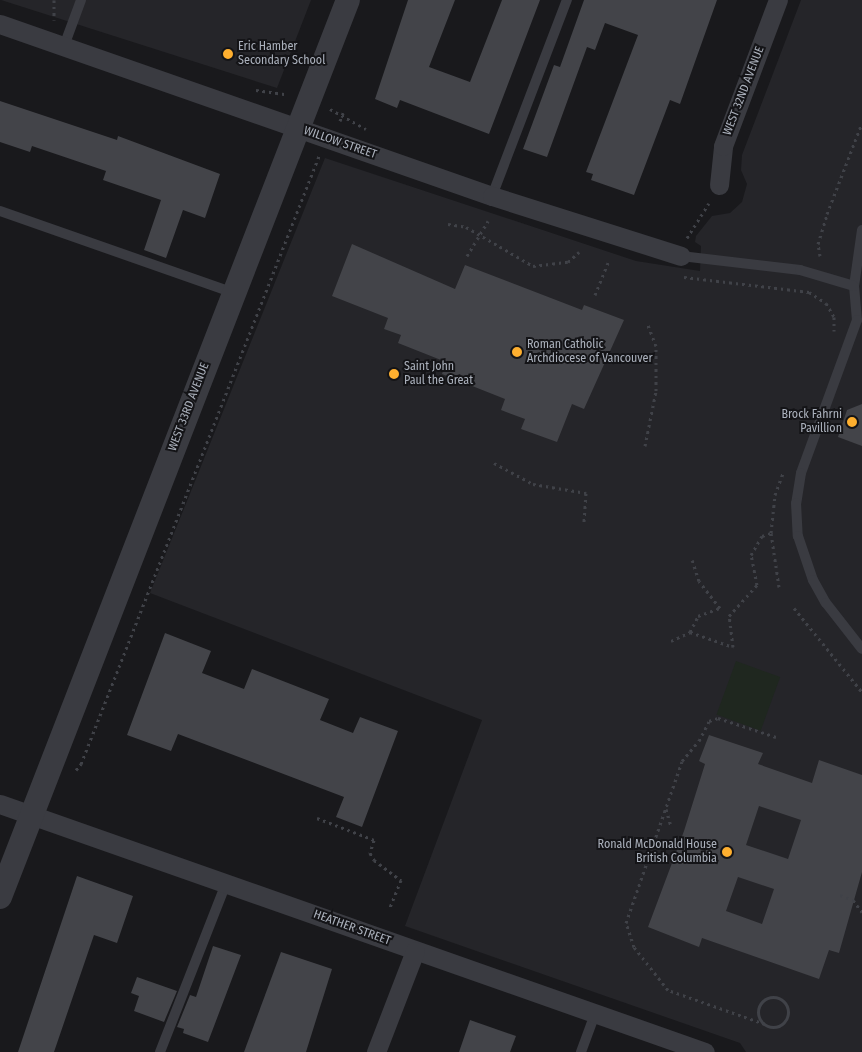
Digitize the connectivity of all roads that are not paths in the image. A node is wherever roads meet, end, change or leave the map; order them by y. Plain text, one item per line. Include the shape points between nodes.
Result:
1 (81, 0) edge
2 (348, 0) edge
3 (567, 0) edge
4 (778, 0) edge
5 (0, 24) edge
6 (64, 46) junction
7 (298, 128) junction
8 (719, 185) road end
9 (492, 196) junction
10 (0, 211) edge
11 (862, 230) edge
12 (681, 256) joint
13 (854, 286) junction
14 (234, 293) junction
15 (862, 649) edge
16 (0, 804) edge
17 (32, 815) junction
18 (226, 884) junction
19 (0, 897) edge
20 (415, 951) junction
21 (595, 1014) junction
22 (160, 1052) edge
23 (376, 1052) edge
24 (581, 1052) edge
25 (705, 1052) edge

1 - 6 lane
2 - 7 street, WEST 33RD AVENUE
3 - 9 lane
4 - 8 street, WEST 32ND AVENUE via 723,146
5 - 6 street, WILLOW STREET
6 - 7 street, WILLOW STREET
7 - 9 street, WILLOW STREET
7 - 14 street, WEST 33RD AVENUE
9 - 12 street, WILLOW STREET
10 - 14 lane
11 - 13 lane
12 - 13 lane via 800,270
13 - 15 lane via 856,320 801,473 796,511 798,536 813,580 826,603
14 - 17 street, WEST 33RD AVENUE
16 - 17 street, HEATHER STREET
17 - 18 street, HEATHER STREET
17 - 19 street, WEST 33RD AVENUE
18 - 20 street, HEATHER STREET
18 - 22 lane
20 - 21 street, HEATHER STREET
20 - 23 street
21 - 24 lane
21 - 25 street, HEATHER STREET

